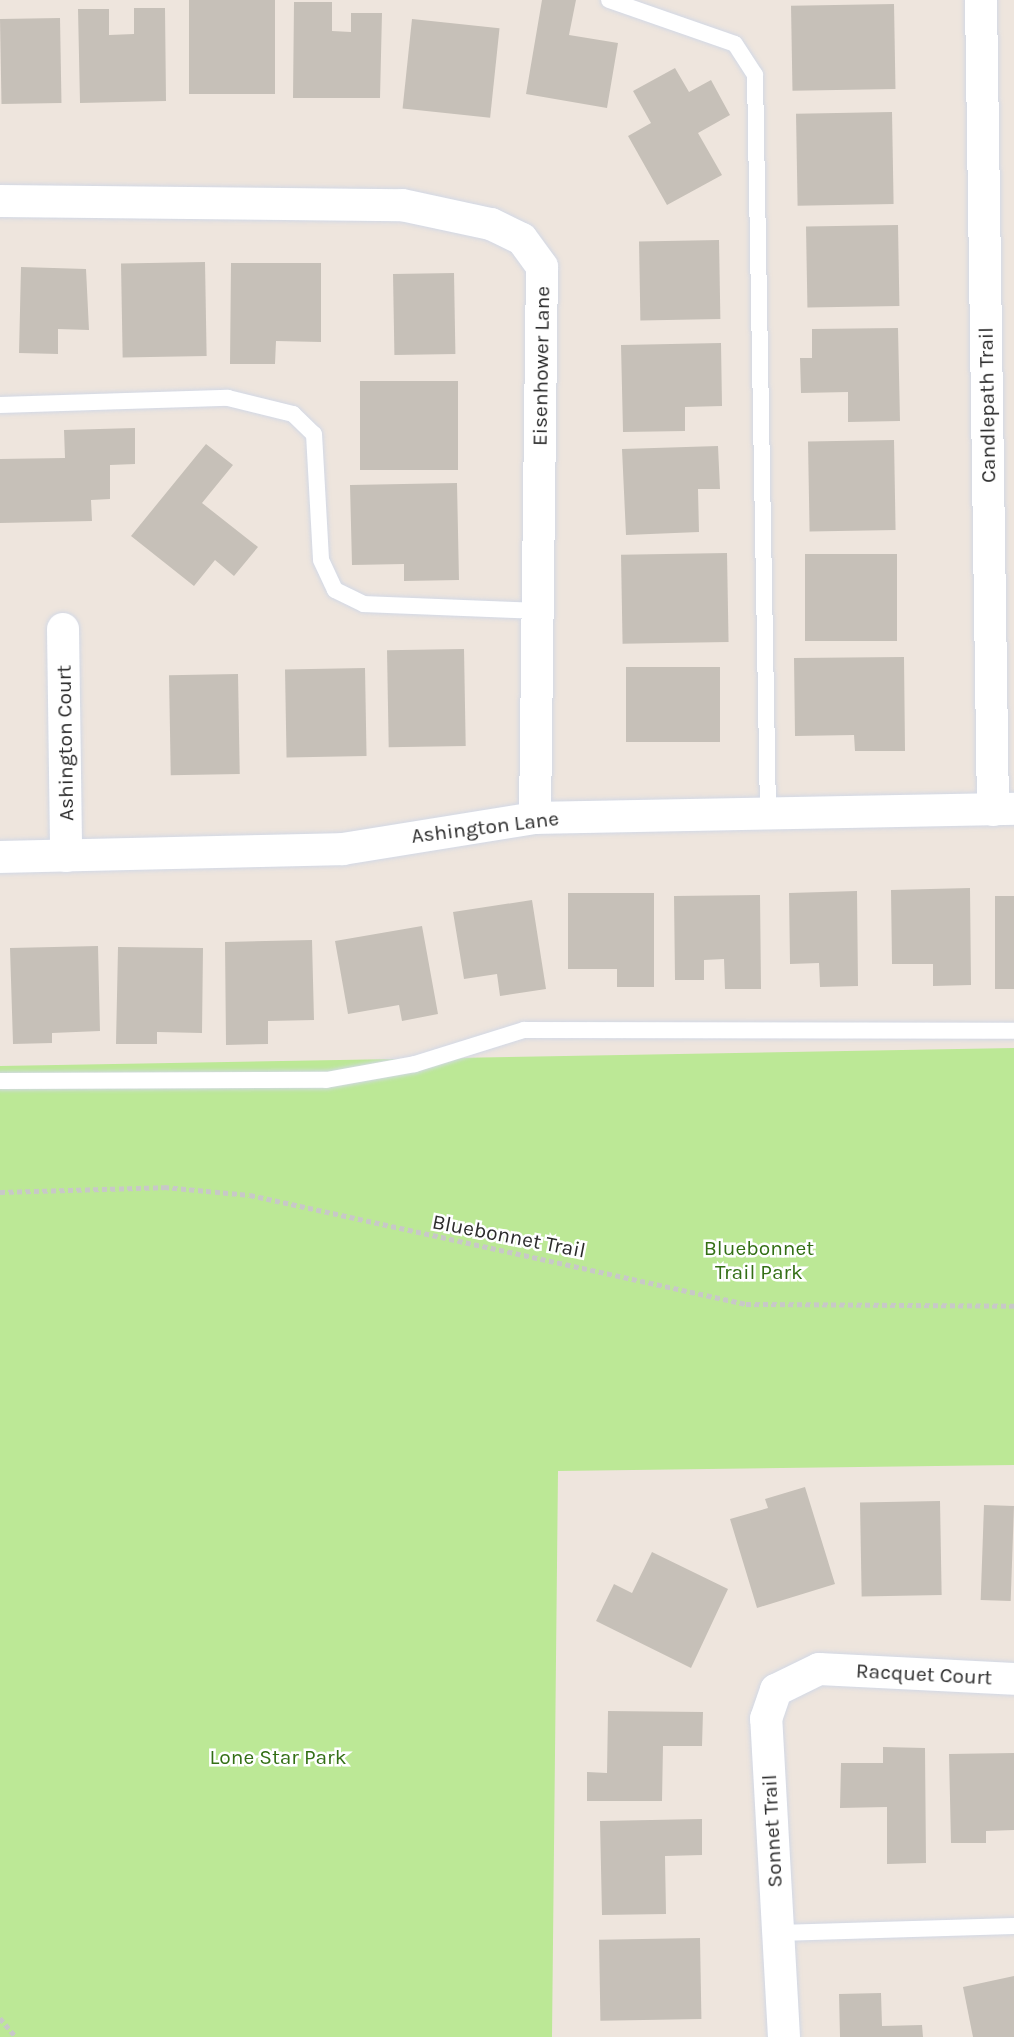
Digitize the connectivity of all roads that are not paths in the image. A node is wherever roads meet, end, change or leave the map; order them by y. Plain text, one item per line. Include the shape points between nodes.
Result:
1 (609, 0) edge
2 (982, 0) edge
3 (0, 201) edge
4 (0, 405) edge
5 (538, 611) junction
6 (63, 629) dead end
7 (1004, 810) edge
8 (768, 814) junction
9 (536, 818) junction
10 (66, 856) junction
11 (0, 857) edge
12 (1014, 1031) edge
13 (0, 1081) edge
14 (834, 1670) joint
15 (1014, 1679) edge
16 (1014, 1926) edge
17 (778, 1933) junction
18 (784, 2037) edge

1 - 8 lane via 735,44 755,75
2 - 7 street, Candlepath Trail
3 - 5 street, Eisenhower Lane via 402,205 491,224 522,239 542,267
4 - 5 lane via 228,398 293,414 314,434 321,560 335,590 364,604
5 - 9 street, Eisenhower Lane
6 - 10 street, Ashington Court
7 - 8 street, Ashington Lane
8 - 9 street, Ashington Lane
9 - 10 street, Ashington Lane via 343,849
10 - 11 street, Ashington Lane
12 - 13 lane via 524,1030 415,1063 326,1080
14 - 15 street, Racquet Court
14 - 17 street, Sonnet Trail via 805,1672 768,1702
16 - 17 lane
17 - 18 street, Sonnet Trail

